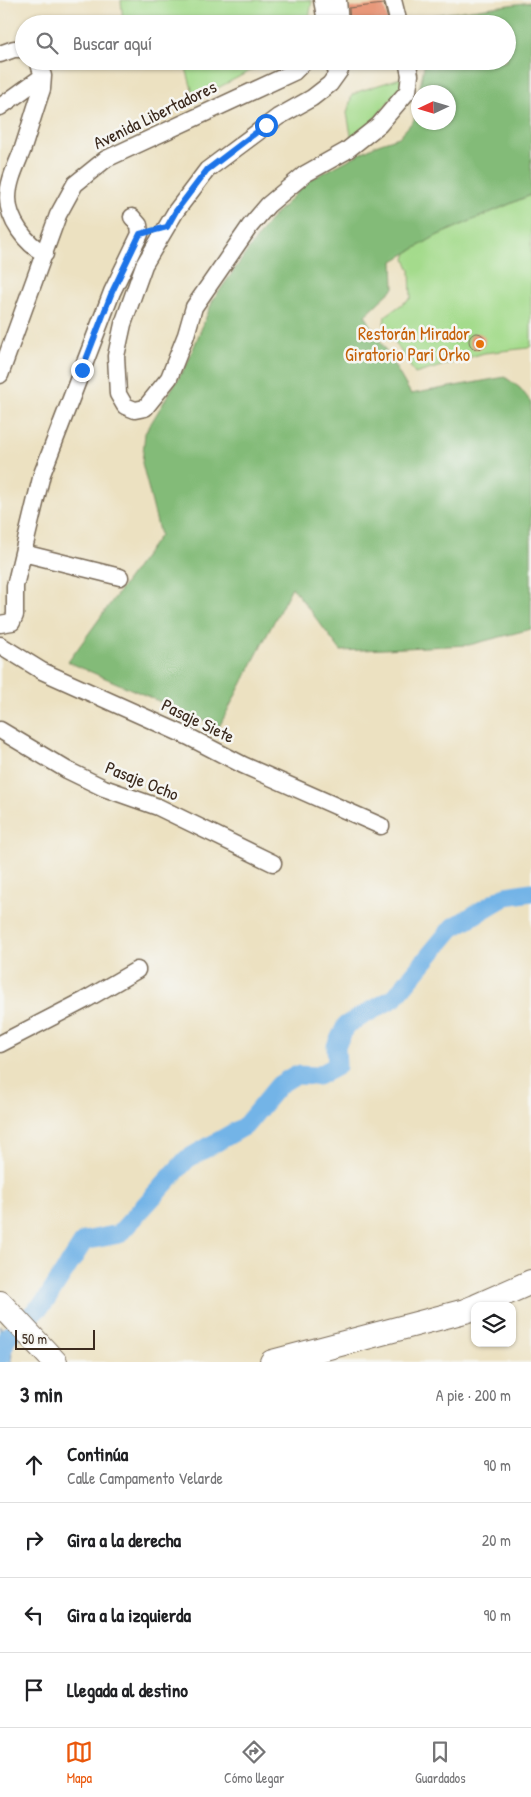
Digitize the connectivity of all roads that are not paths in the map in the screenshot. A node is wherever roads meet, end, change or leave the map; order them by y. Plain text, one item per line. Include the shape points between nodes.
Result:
1 (322, 0) edge
2 (338, 0) edge
3 (394, 0) edge
4 (325, 15) edge
5 (339, 15) edge
6 (397, 15) edge
7 (15, 49) edge
8 (0, 54) edge
9 (39, 70) edge
10 (40, 70) edge
11 (296, 70) edge
12 (340, 70) edge
13 (409, 70) edge
14 (0, 107) edge
15 (132, 217) dead end
16 (167, 227) junction
17 (140, 234) junction
18 (45, 254) junction
19 (0, 375) edge
20 (24, 553) junction
21 (120, 577) dead end
22 (0, 624) edge
23 (0, 645) edge
24 (0, 730) edge
25 (381, 826) dead end
26 (273, 863) dead end
27 (137, 970) dead end
28 (0, 1044) edge
29 (531, 1282) edge
30 (485, 1302) edge
31 (4, 1307) edge
32 (471, 1308) edge
33 (55, 1362) edge
34 (272, 1362) edge

1 - 4 street
2 - 5 street
3 - 6 street
7 - 8 street
9 - 14 street
10 - 18 street via 42,89 12,175 8,199 21,233
11 - 18 street, Avenida Libertadores via 95,166 75,184 58,216
12 - 16 street via 330,84 312,98 278,117 207,170
13 - 16 street via 408,91 379,125 346,151 304,174 268,205 250,226 194,307 169,378 145,408 135,410 125,406 118,394 116,356 123,324 144,265
15 - 17 street
16 - 17 street
17 - 20 street via 112,292 42,474
18 - 19 street, Avenida Libertadores
20 - 21 street
20 - 22 street via 15,586 15,616 12,622
23 - 25 street, Pasaje Siete via 42,671
24 - 26 street, Pasaje Ocho via 104,788 158,807
27 - 28 street
29 - 30 highway
31 - 33 highway
32 - 34 highway

